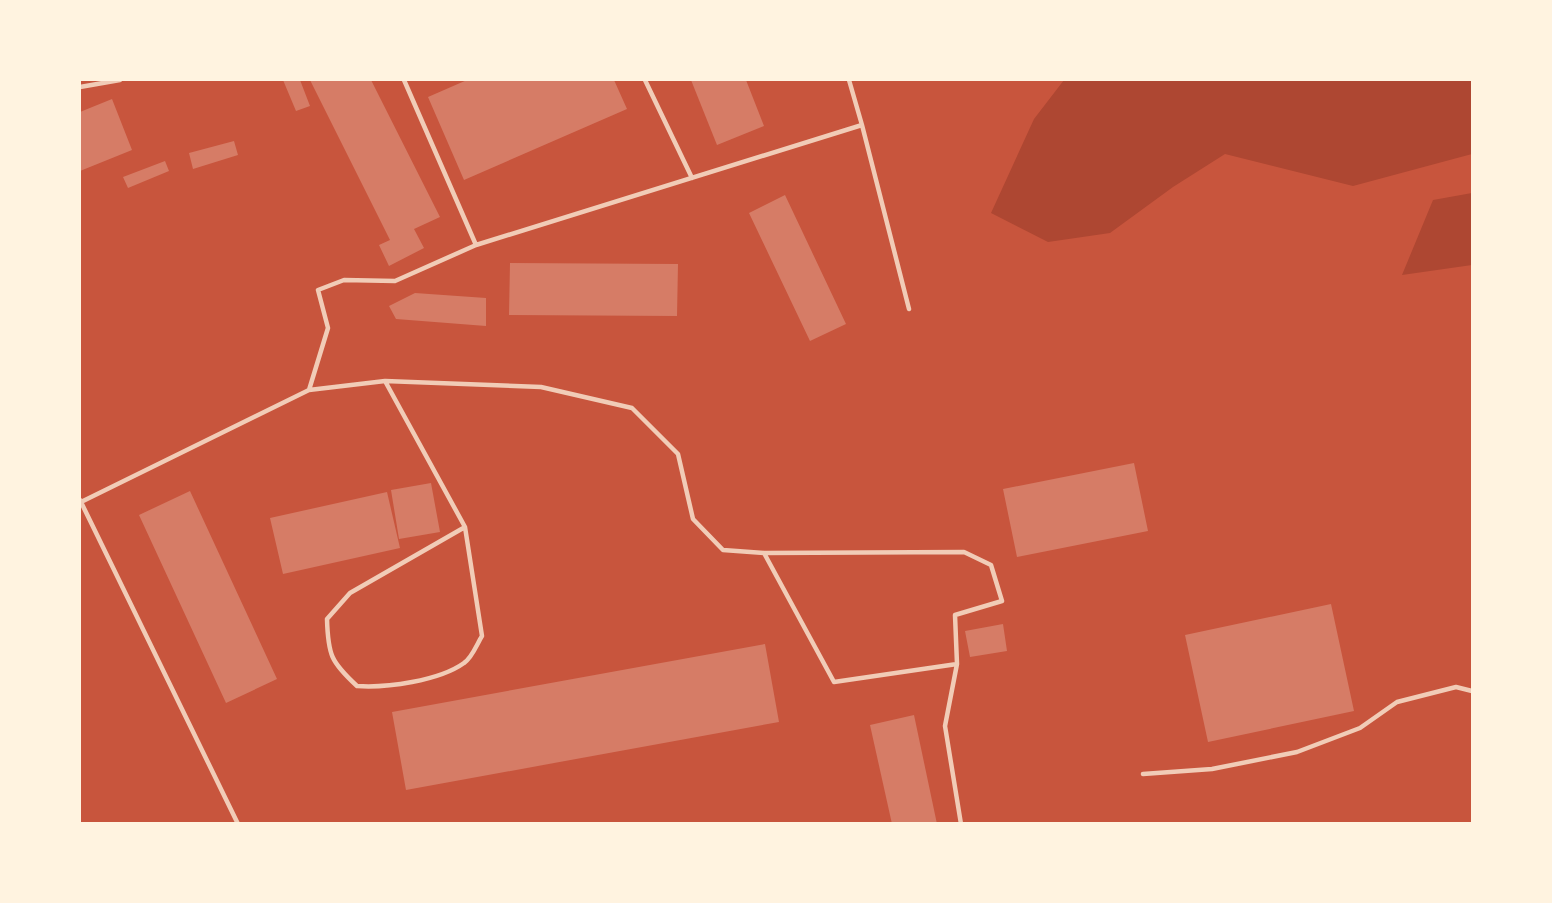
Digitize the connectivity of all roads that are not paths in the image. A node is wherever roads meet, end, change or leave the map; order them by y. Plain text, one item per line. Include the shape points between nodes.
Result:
1 (120, 80) edge
2 (404, 80) edge
3 (645, 80) edge
4 (849, 80) edge
5 (80, 87) edge
6 (862, 125) junction
7 (692, 178) junction
8 (476, 245) junction
9 (909, 309) dead end
10 (385, 381) junction
11 (309, 390) junction
12 (80, 500) edge
13 (465, 527) junction
14 (764, 553) junction
15 (957, 664) junction
16 (1473, 691) edge
17 (1143, 774) dead end
18 (238, 824) edge
19 (961, 824) edge

1 - 5 lane
2 - 8 lane
3 - 7 lane
4 - 6 lane
6 - 7 lane
6 - 9 lane
7 - 8 lane
8 - 11 lane via 395,281 344,280 318,290 328,328
10 - 11 lane
10 - 13 lane
10 - 14 lane via 541,387 632,408 678,454 693,519 723,550
11 - 12 lane
12 - 18 lane
13 - 13 lane via 350,593 327,619 327,639 335,666 357,686 402,684 466,663 482,636
14 - 15 lane via 834,682
14 - 15 lane via 964,552 991,565 1002,601 956,615
15 - 19 lane via 945,726
16 - 17 lane via 1456,687 1397,702 1360,728 1297,752 1212,769

